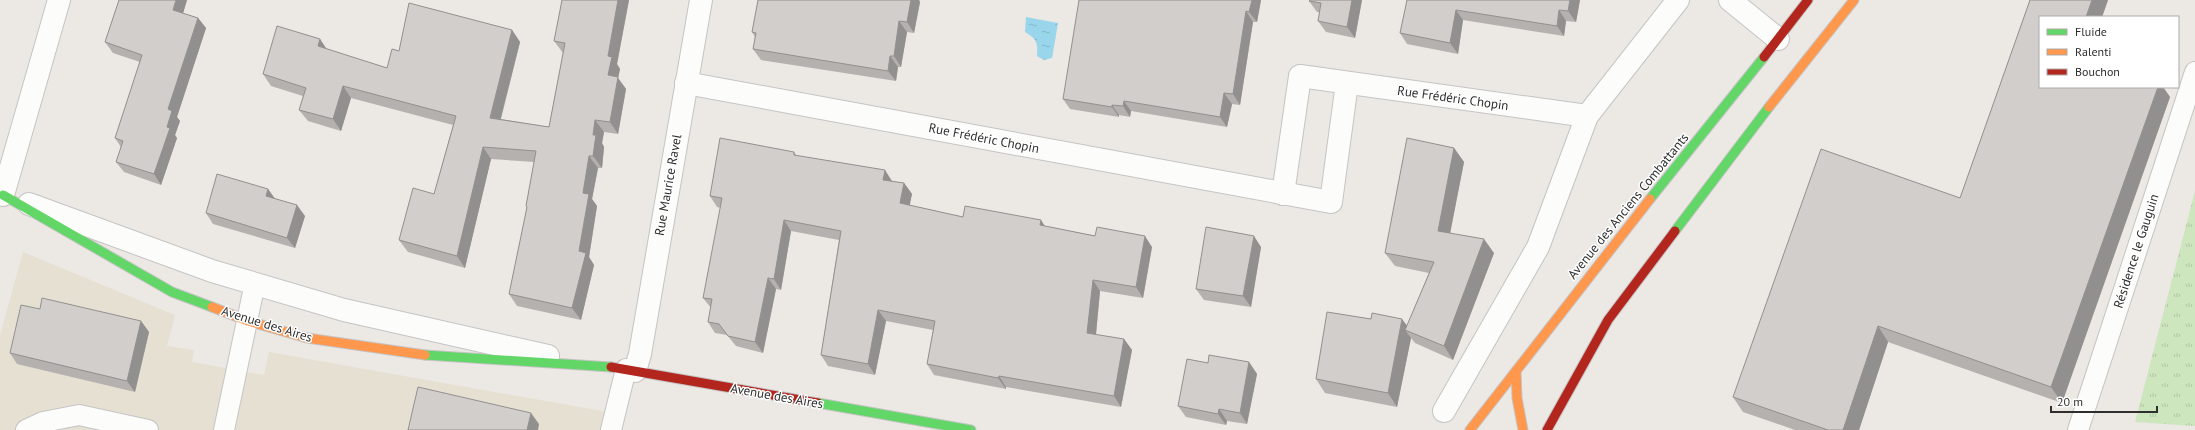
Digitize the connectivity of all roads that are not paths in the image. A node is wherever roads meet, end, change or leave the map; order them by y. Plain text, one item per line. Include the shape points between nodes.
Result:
1 (59, 0) edge
2 (701, 0) edge
3 (1678, 0) edge
4 (1730, 0) edge
5 (1808, 0) edge
6 (1854, 0) edge
7 (1778, 39) junction
8 (2195, 72) edge
9 (686, 83) junction
10 (1347, 83) junction
11 (1587, 116) junction
12 (1, 194) edge
13 (1283, 194) junction
14 (255, 283) junction
15 (248, 321) junction
16 (582, 364) junction
17 (630, 370) junction
18 (1516, 371) junction
19 (1444, 411) dead end
20 (26, 430) edge
21 (148, 430) edge
22 (224, 430) edge
23 (611, 430) edge
24 (971, 430) edge
25 (1470, 430) edge
26 (1523, 430) edge
27 (1547, 430) edge
28 (2078, 430) edge

1 - 12 street
2 - 9 street, Rue Maurice Ravel
3 - 11 street
4 - 7 street
5 - 7 main road, Avenue des Anciens Combattants
6 - 27 main road via 1608,320
7 - 18 main road, Avenue des Anciens Combattants via 1606,252
8 - 28 lane, Résidence le Gauguin
9 - 13 street, Rue Frédéric Chopin
9 - 17 street, Rue Maurice Ravel via 640,354
10 - 11 street, Rue Frédéric Chopin
10 - 13 street, Rue Frédéric Chopin via 1300,76
10 - 13 street, Rue Frédéric Chopin via 1331,202
11 - 19 street via 1538,247
12 - 14 street, Avenue des Aires via 212,271
12 - 15 main road, Avenue des Aires via 172,292
14 - 15 lane
14 - 16 street, Avenue des Aires via 344,310
15 - 16 main road, Avenue des Aires via 307,338 436,356
15 - 22 lane
16 - 17 main road, Avenue des Aires
17 - 23 lane
17 - 24 main road, Avenue des Aires
18 - 25 main road, Avenue des Anciens Combattants
18 - 26 main road via 1517,398
20 - 21 lane via 43,422 79,415

